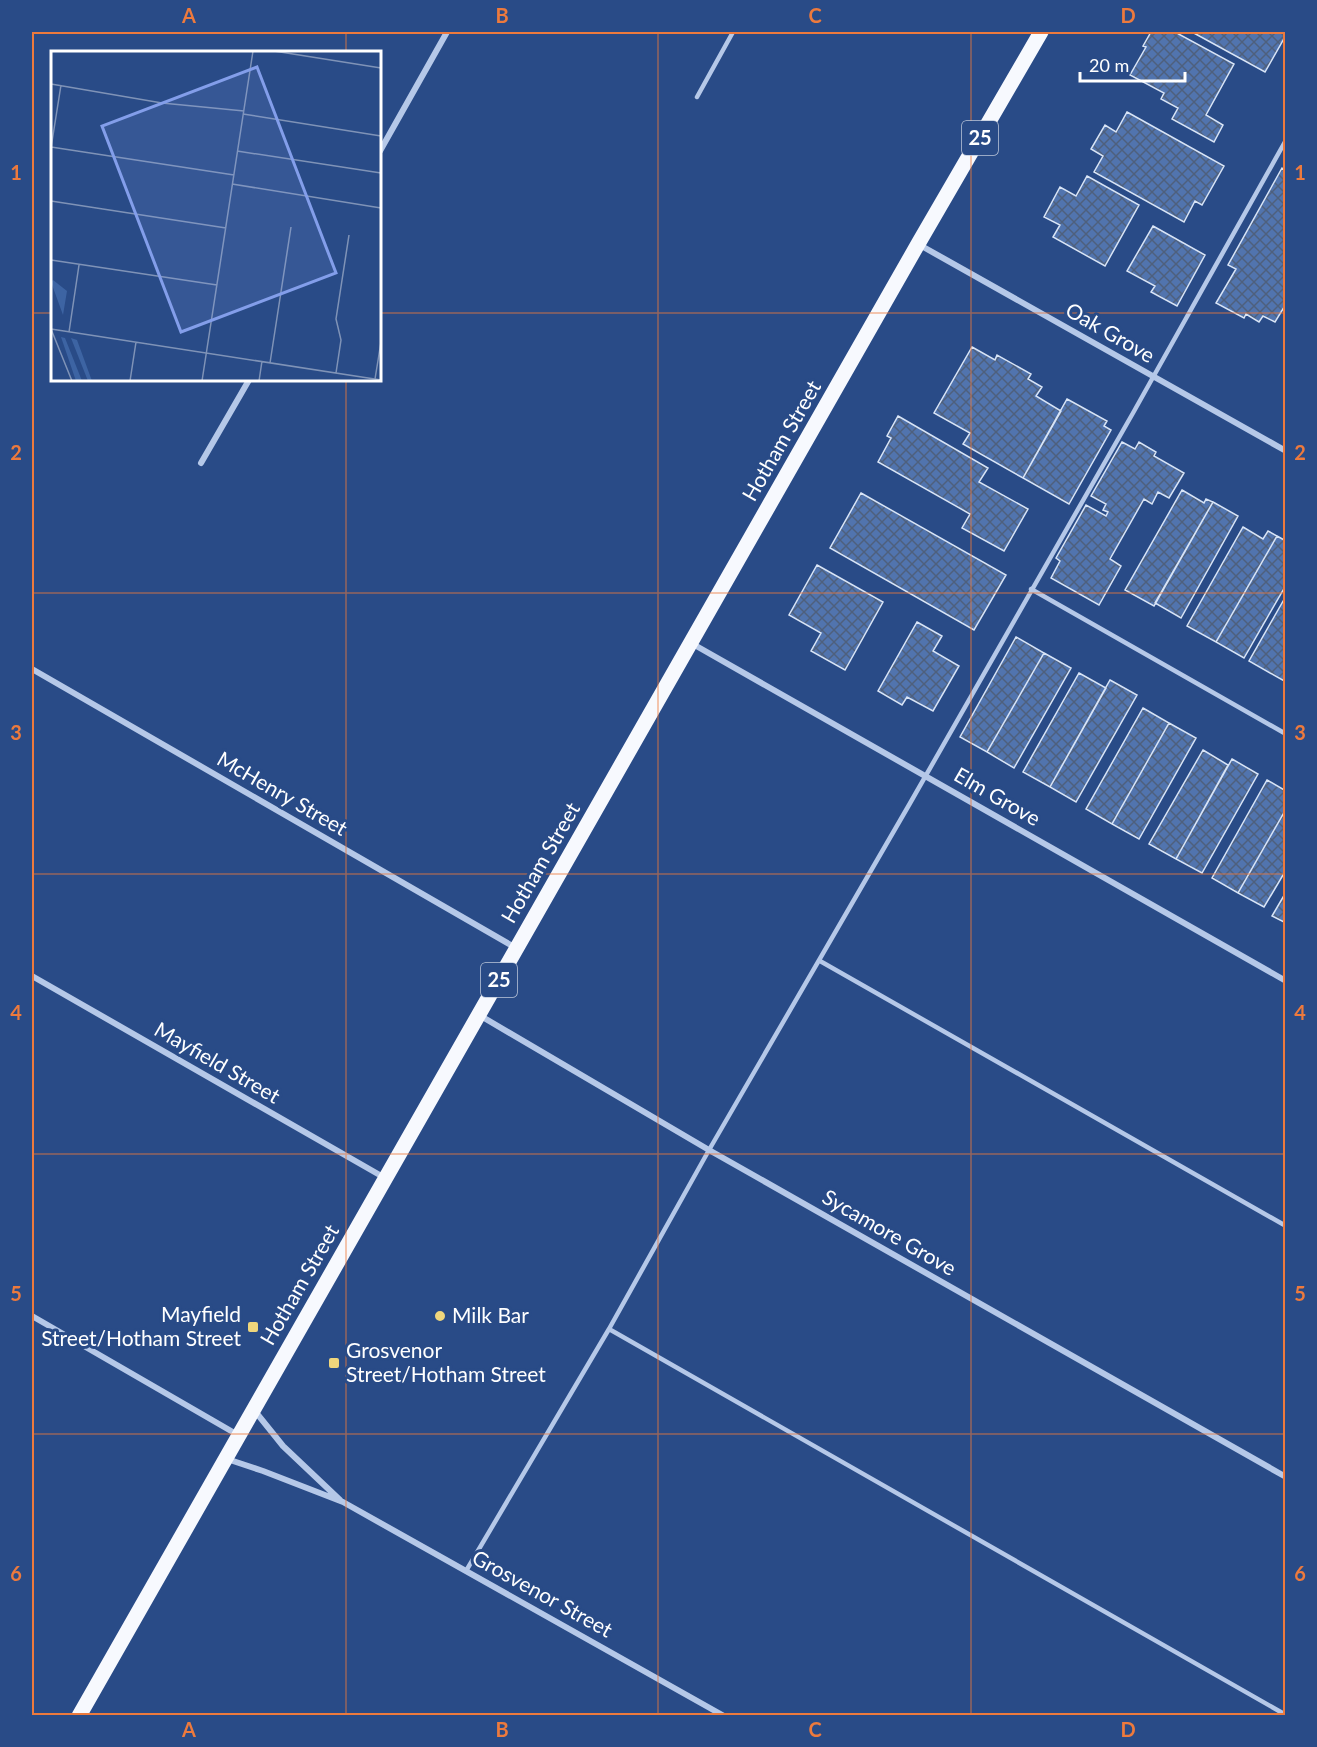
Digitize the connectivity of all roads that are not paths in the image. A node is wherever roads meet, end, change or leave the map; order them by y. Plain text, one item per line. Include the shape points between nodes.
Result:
1 (447, 32) edge
2 (734, 32) edge
3 (1041, 32) edge
4 (697, 97) dead end
5 (1285, 141) edge
6 (381, 149) edge
7 (918, 243) junction
8 (1153, 377) junction
9 (248, 381) edge
10 (1286, 451) edge
11 (201, 463) dead end
12 (1031, 589) junction
13 (691, 643) junction
14 (32, 669) edge
15 (1286, 734) edge
16 (926, 776) junction
17 (517, 949) junction
18 (820, 961) junction
19 (32, 976) edge
20 (1286, 981) edge
21 (478, 1015) junction
22 (709, 1150) junction
23 (385, 1178) junction
24 (1286, 1226) edge
25 (32, 1316) edge
26 (609, 1329) junction
27 (254, 1409) junction
28 (239, 1435) junction
29 (225, 1458) junction
30 (1286, 1477) edge
31 (343, 1502) junction
32 (466, 1571) junction
33 (1286, 1715) edge
34 (79, 1716) edge
35 (724, 1716) edge

1 - 6 street
2 - 4 lane
3 - 7 main road, Hotham Street / 25
5 - 8 lane
7 - 8 street, Oak Grove
7 - 13 main road, Hotham Street / 25
8 - 10 street, Oak Grove
8 - 12 lane
9 - 11 street
12 - 15 lane
12 - 16 lane
13 - 16 street, Elm Grove
13 - 17 main road, Hotham Street / 25
14 - 17 street, McHenry Street
16 - 18 lane
16 - 20 street, Elm Grove
17 - 21 main road, Hotham Street / 25
18 - 22 lane
18 - 24 lane
19 - 23 street, Mayfield Street
21 - 22 street, Sycamore Grove
21 - 23 main road, Hotham Street / 25
22 - 26 lane
22 - 30 street, Sycamore Grove
23 - 27 main road, Hotham Street / 25
25 - 28 street
26 - 32 lane
26 - 33 lane
27 - 28 main road, Hotham Street / 25
27 - 31 street, Grosvenor Street via 283,1446
28 - 29 main road, Hotham Street / 25
29 - 31 street, Grosvenor Street
29 - 34 main road, Hotham Street / 25
31 - 32 street, Grosvenor Street
32 - 35 street, Grosvenor Street

